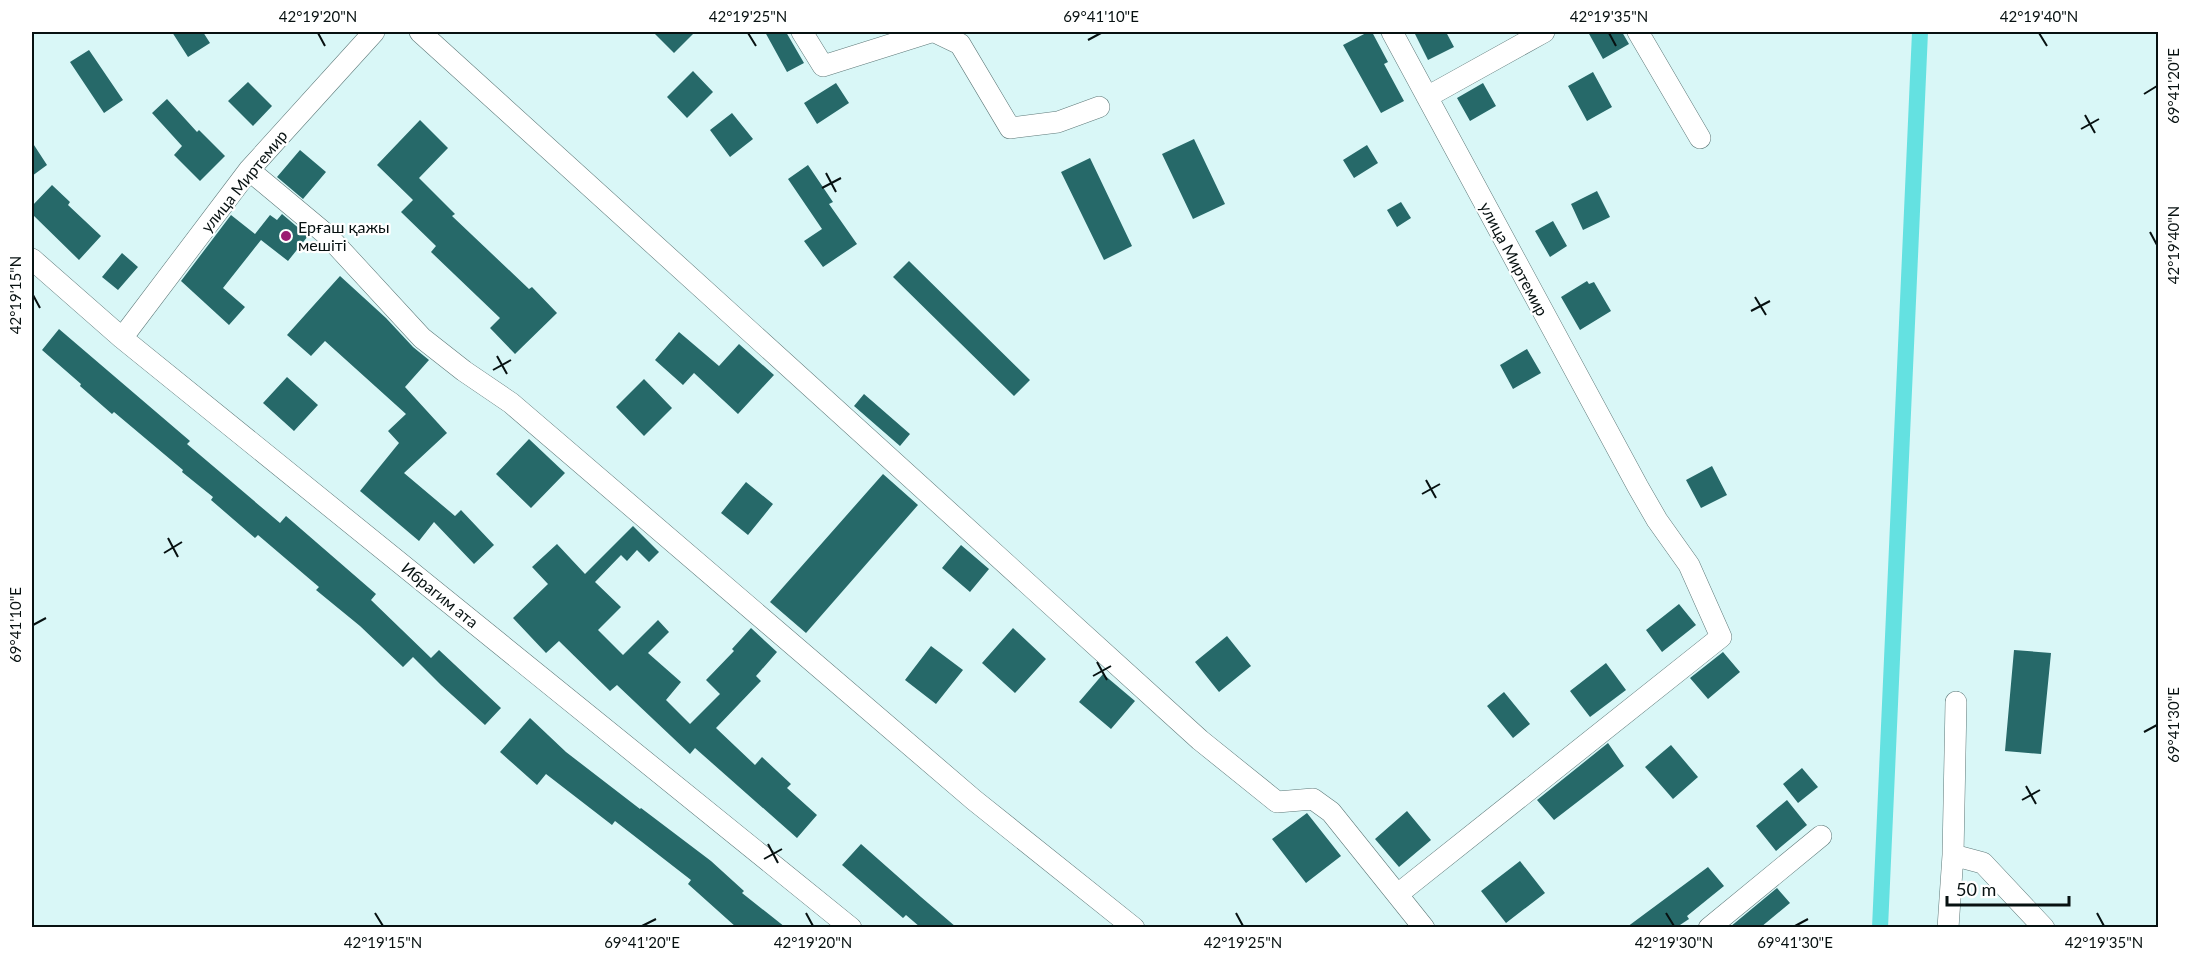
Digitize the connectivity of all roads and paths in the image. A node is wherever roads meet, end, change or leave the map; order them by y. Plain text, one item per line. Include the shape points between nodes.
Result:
1 (374, 32) edge
2 (420, 32) edge
3 (802, 32) edge
4 (933, 32) edge
5 (1392, 32) edge
6 (1544, 32) edge
7 (1638, 32) edge
8 (1427, 97) junction
9 (1099, 107) dead end
10 (1700, 138) dead end
11 (249, 170) junction
12 (32, 259) edge
13 (122, 338) junction
14 (1956, 702) dead end
15 (1821, 836) dead end
16 (1953, 855) junction
17 (1398, 894) junction
18 (850, 927) edge
19 (1134, 927) edge
20 (1424, 927) edge
21 (1709, 927) edge
22 (1948, 927) edge
23 (2044, 927) edge

1 - 11 street, улица Миртемир
2 - 17 street via 1200,740 1277,802 1313,799 1331,812
3 - 4 street via 823,66
4 - 9 street via 960,44 1010,128 1058,122
5 - 8 street, улица Миртемир
6 - 8 street
7 - 10 street
8 - 17 street, улица Миртемир via 1638,487 1689,565 1721,637
11 - 13 street, улица Миртемир
11 - 19 street via 327,235 422,338 511,403 974,800
12 - 13 street, Ибрагим ата
13 - 18 street, Ибрагим ата
14 - 16 street
15 - 21 street
16 - 22 street
16 - 23 street via 1983,863
17 - 20 street

